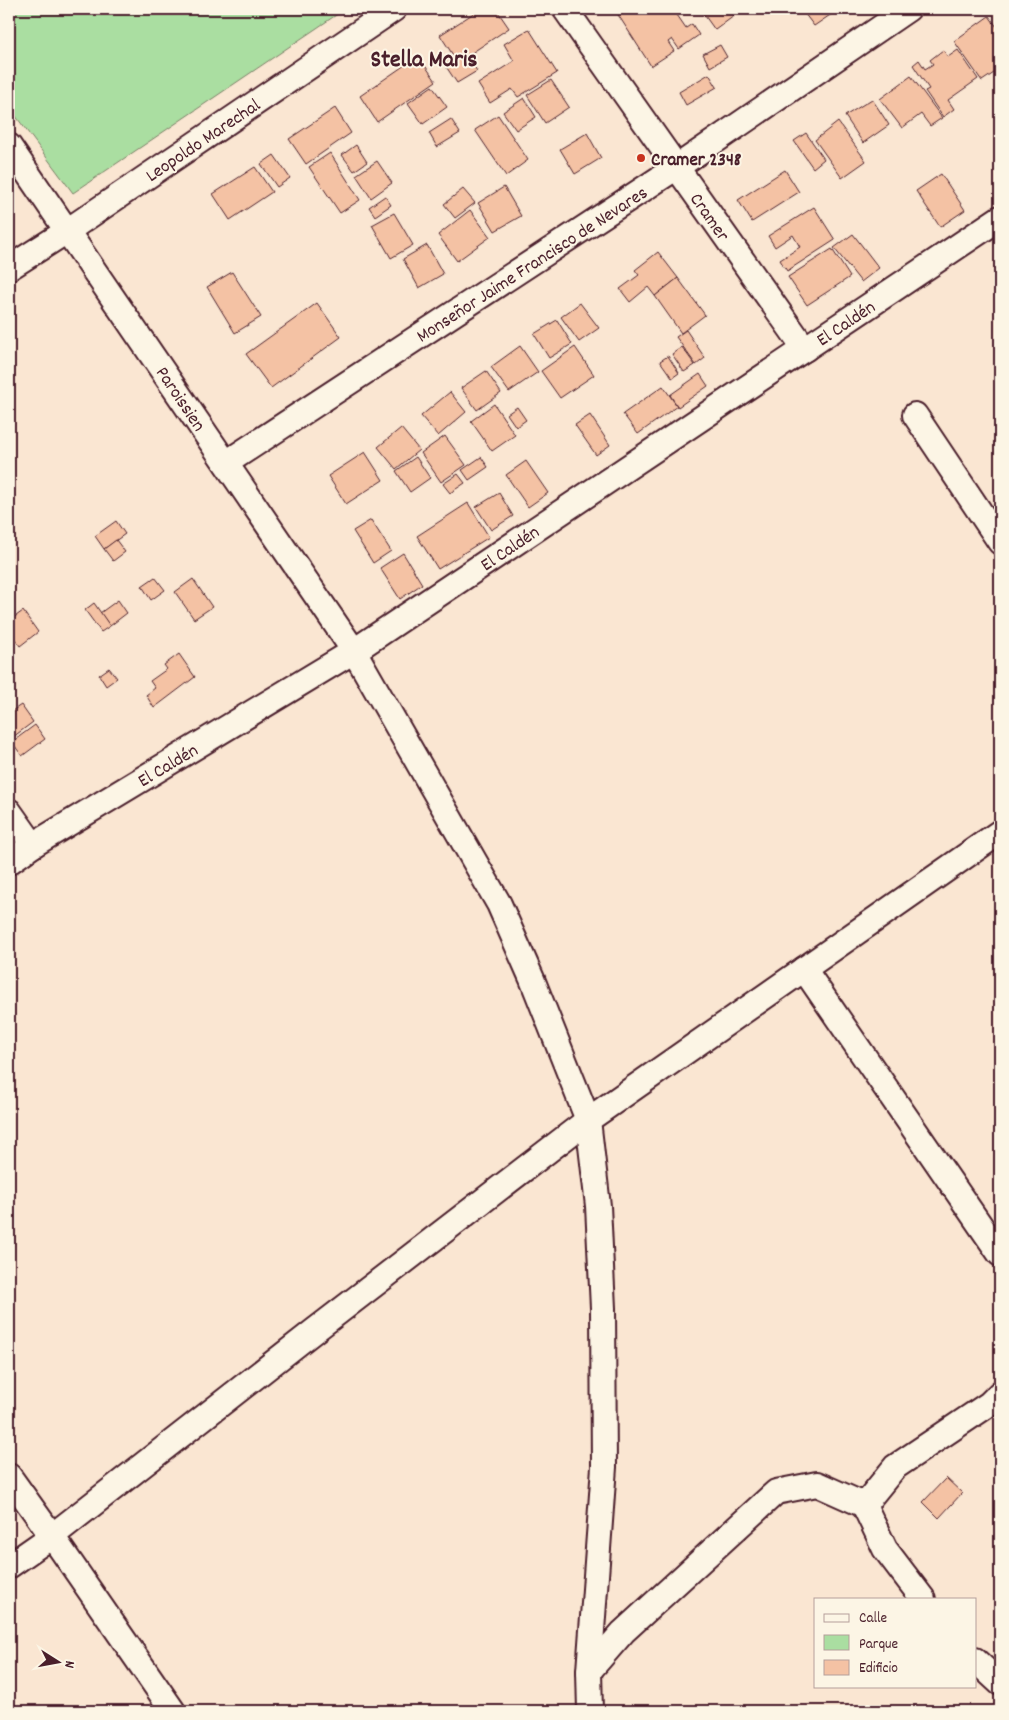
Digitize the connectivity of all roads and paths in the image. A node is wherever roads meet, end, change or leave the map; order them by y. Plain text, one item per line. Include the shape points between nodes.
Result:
1 (394, 9) edge
2 (564, 9) edge
3 (908, 9) edge
4 (9, 146) edge
5 (677, 167) junction
6 (1000, 218) edge
7 (67, 230) junction
8 (9, 268) edge
9 (805, 349) junction
10 (915, 415) dead end
11 (226, 463) junction
12 (1000, 542) edge
13 (354, 651) junction
14 (9, 812) edge
15 (1000, 832) edge
16 (33, 846) junction
17 (9, 862) edge
18 (804, 969) junction
19 (588, 1120) junction
20 (993, 1227) edge
21 (1000, 1254) edge
22 (1000, 1393) edge
23 (9, 1476) edge
24 (864, 1504) junction
25 (52, 1536) junction
26 (9, 1566) edge
27 (922, 1598) edge
28 (976, 1661) edge
29 (589, 1671) junction
30 (1000, 1683) edge
31 (173, 1711) edge
32 (590, 1711) edge

1 - 7 street, Leopoldo Marechal
2 - 5 street, Cramer
3 - 5 street, Monseñor Jaime Francisco de Nevares
4 - 7 street, Paroissien
5 - 9 street, Cramer
5 - 11 street, Monseñor Jaime Francisco de Nevares
6 - 9 street, El Caldén
7 - 8 street, Leopoldo Marechal
7 - 11 street, Paroissien
9 - 13 street, El Caldén
10 - 12 street
11 - 13 street, Paroissien
13 - 16 street, El Caldén
13 - 19 street, Paroissien via 499,904
14 - 16 street
15 - 18 street
16 - 17 street, El Caldén
18 - 19 street
18 - 20 street
19 - 25 street
19 - 29 street, Paroissien via 598,1206 604,1467
20 - 21 street
22 - 24 street via 989,1404 896,1467
23 - 25 street
24 - 27 street via 886,1549
24 - 29 street via 816,1484 776,1492 623,1632
25 - 26 street
25 - 31 street
28 - 30 street
29 - 32 street, Paroissien

